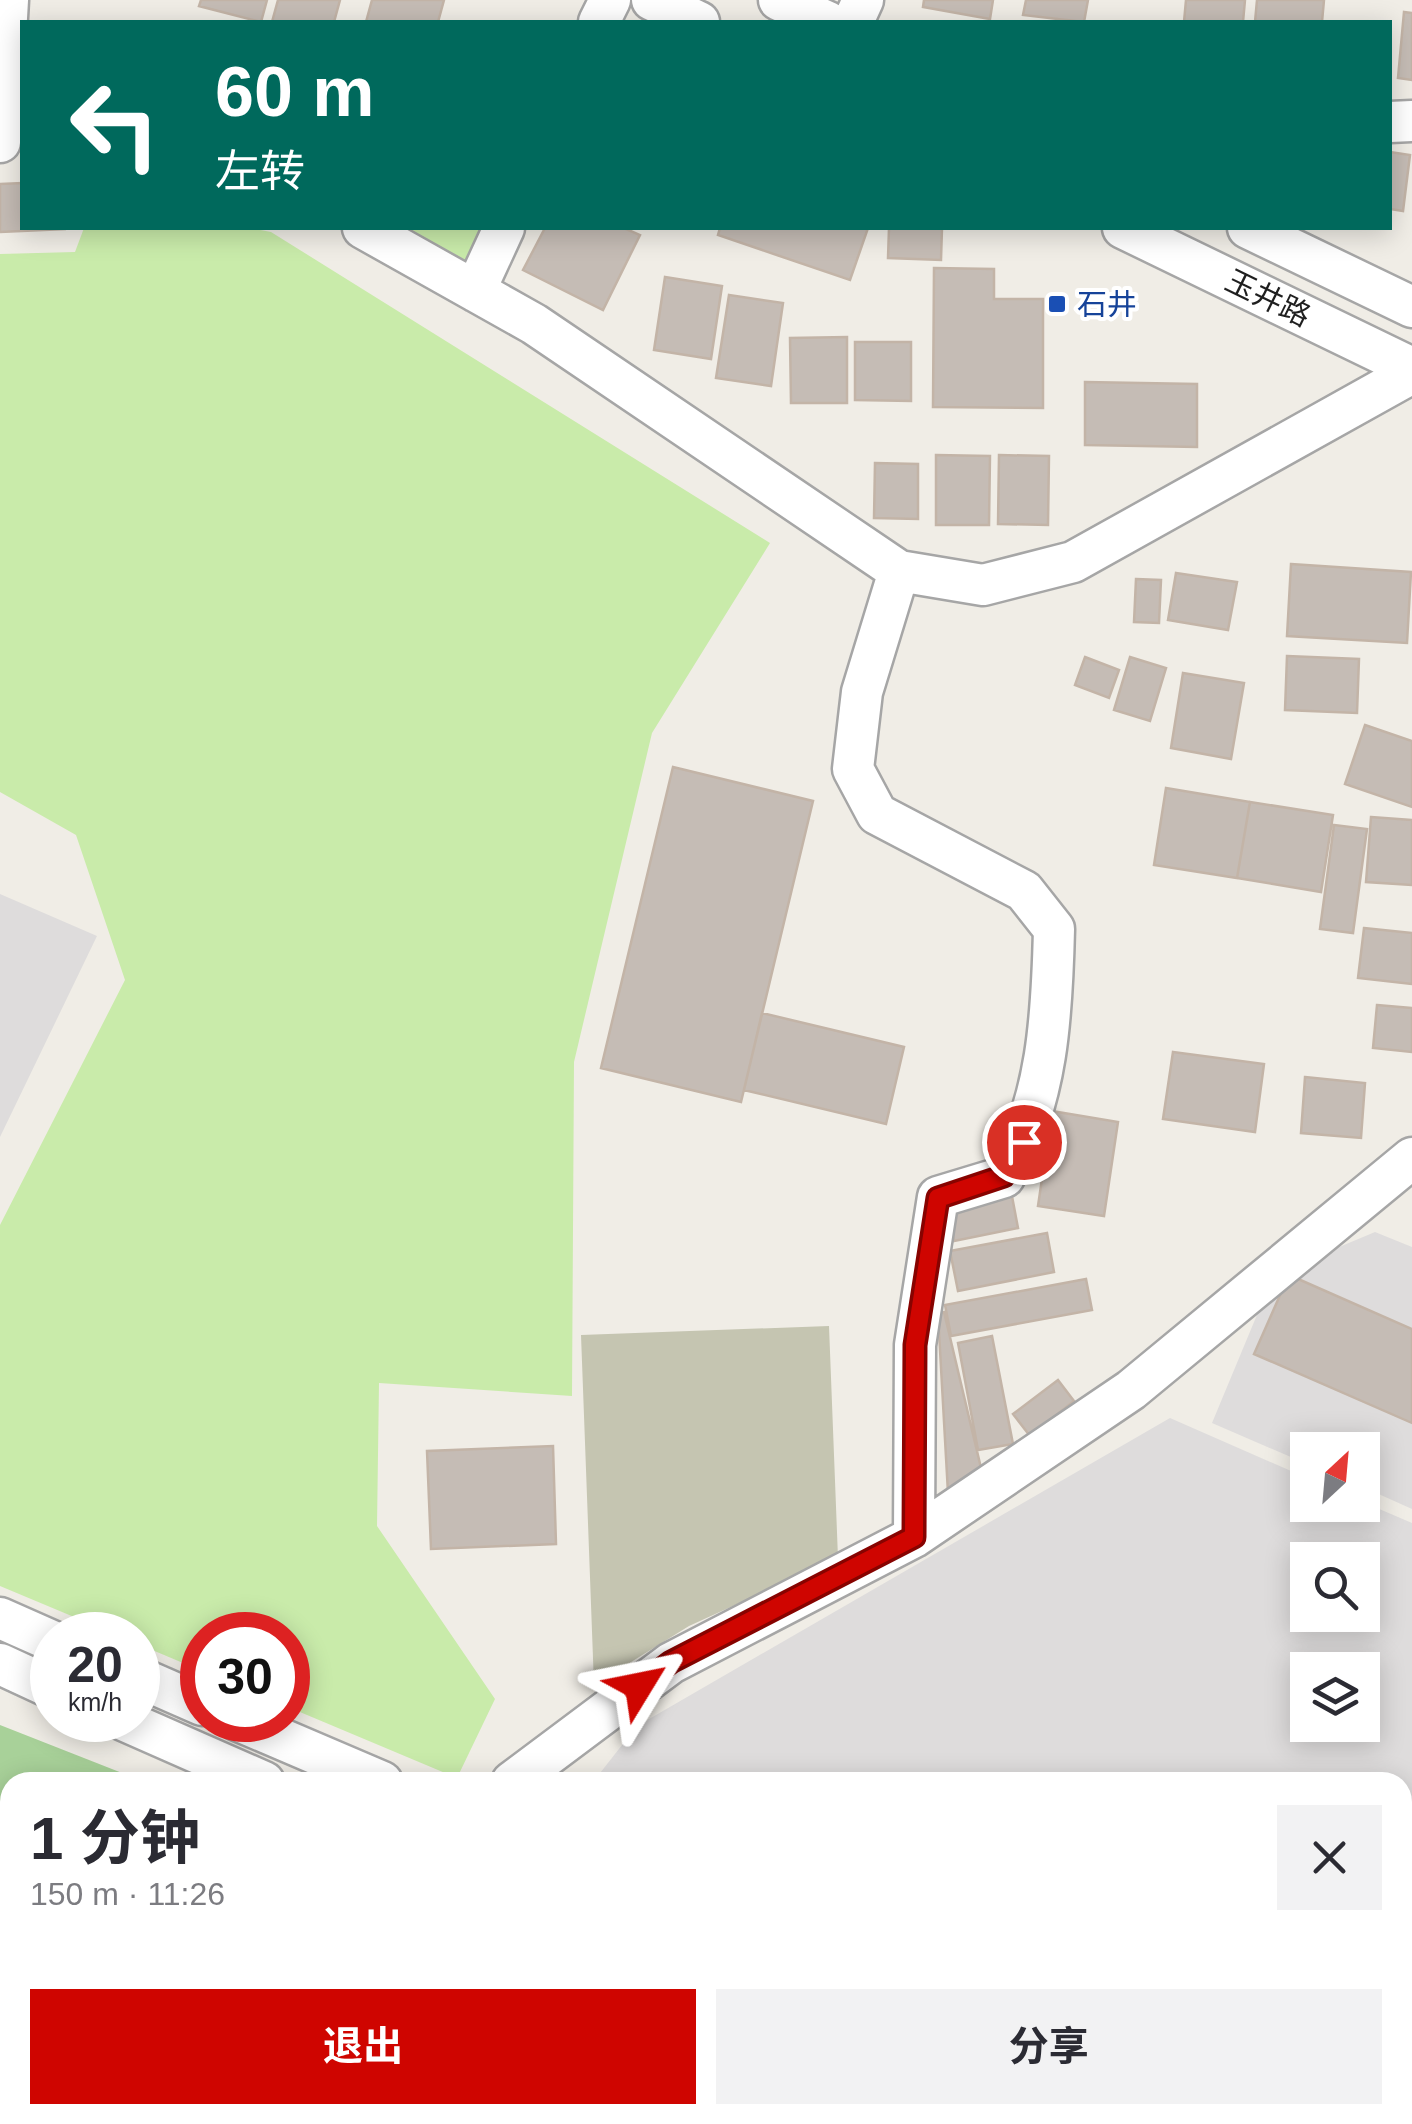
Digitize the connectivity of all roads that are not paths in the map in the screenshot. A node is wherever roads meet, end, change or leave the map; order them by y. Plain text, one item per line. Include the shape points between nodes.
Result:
1 (652, 0) edge
2 (779, 0) edge
3 (5, 5) edge
4 (696, 20) edge
5 (824, 20) edge
6 (0, 142) edge
7 (367, 230) edge
8 (503, 230) edge
9 (1128, 230) edge
10 (1252, 230) edge
11 (475, 291) junction
12 (1412, 306) edge
13 (1412, 370) edge
14 (900, 570) junction
15 (1412, 1158) edge
16 (914, 1537) junction
17 (0, 1618) edge
18 (30, 1631) edge
19 (0, 1664) edge
20 (30, 1678) edge
21 (160, 1741) edge
22 (288, 1742) edge
23 (214, 1772) edge
24 (359, 1772) edge
25 (525, 1772) edge

1 - 4 street
2 - 5 street
3 - 6 street
7 - 11 street
8 - 11 street
9 - 13 street, 玉井路
10 - 12 street, 玉井路
11 - 14 street
13 - 14 street via 1073,562 983,585
14 - 16 street via 862,692 853,768 877,814 1024,891 1054,929 1052,996 1036,1107 1024,1142 1004,1176 938,1198 915,1345
15 - 16 street via 1131,1390
16 - 25 street via 671,1662
17 - 18 street
19 - 20 street
21 - 23 street
22 - 24 street

